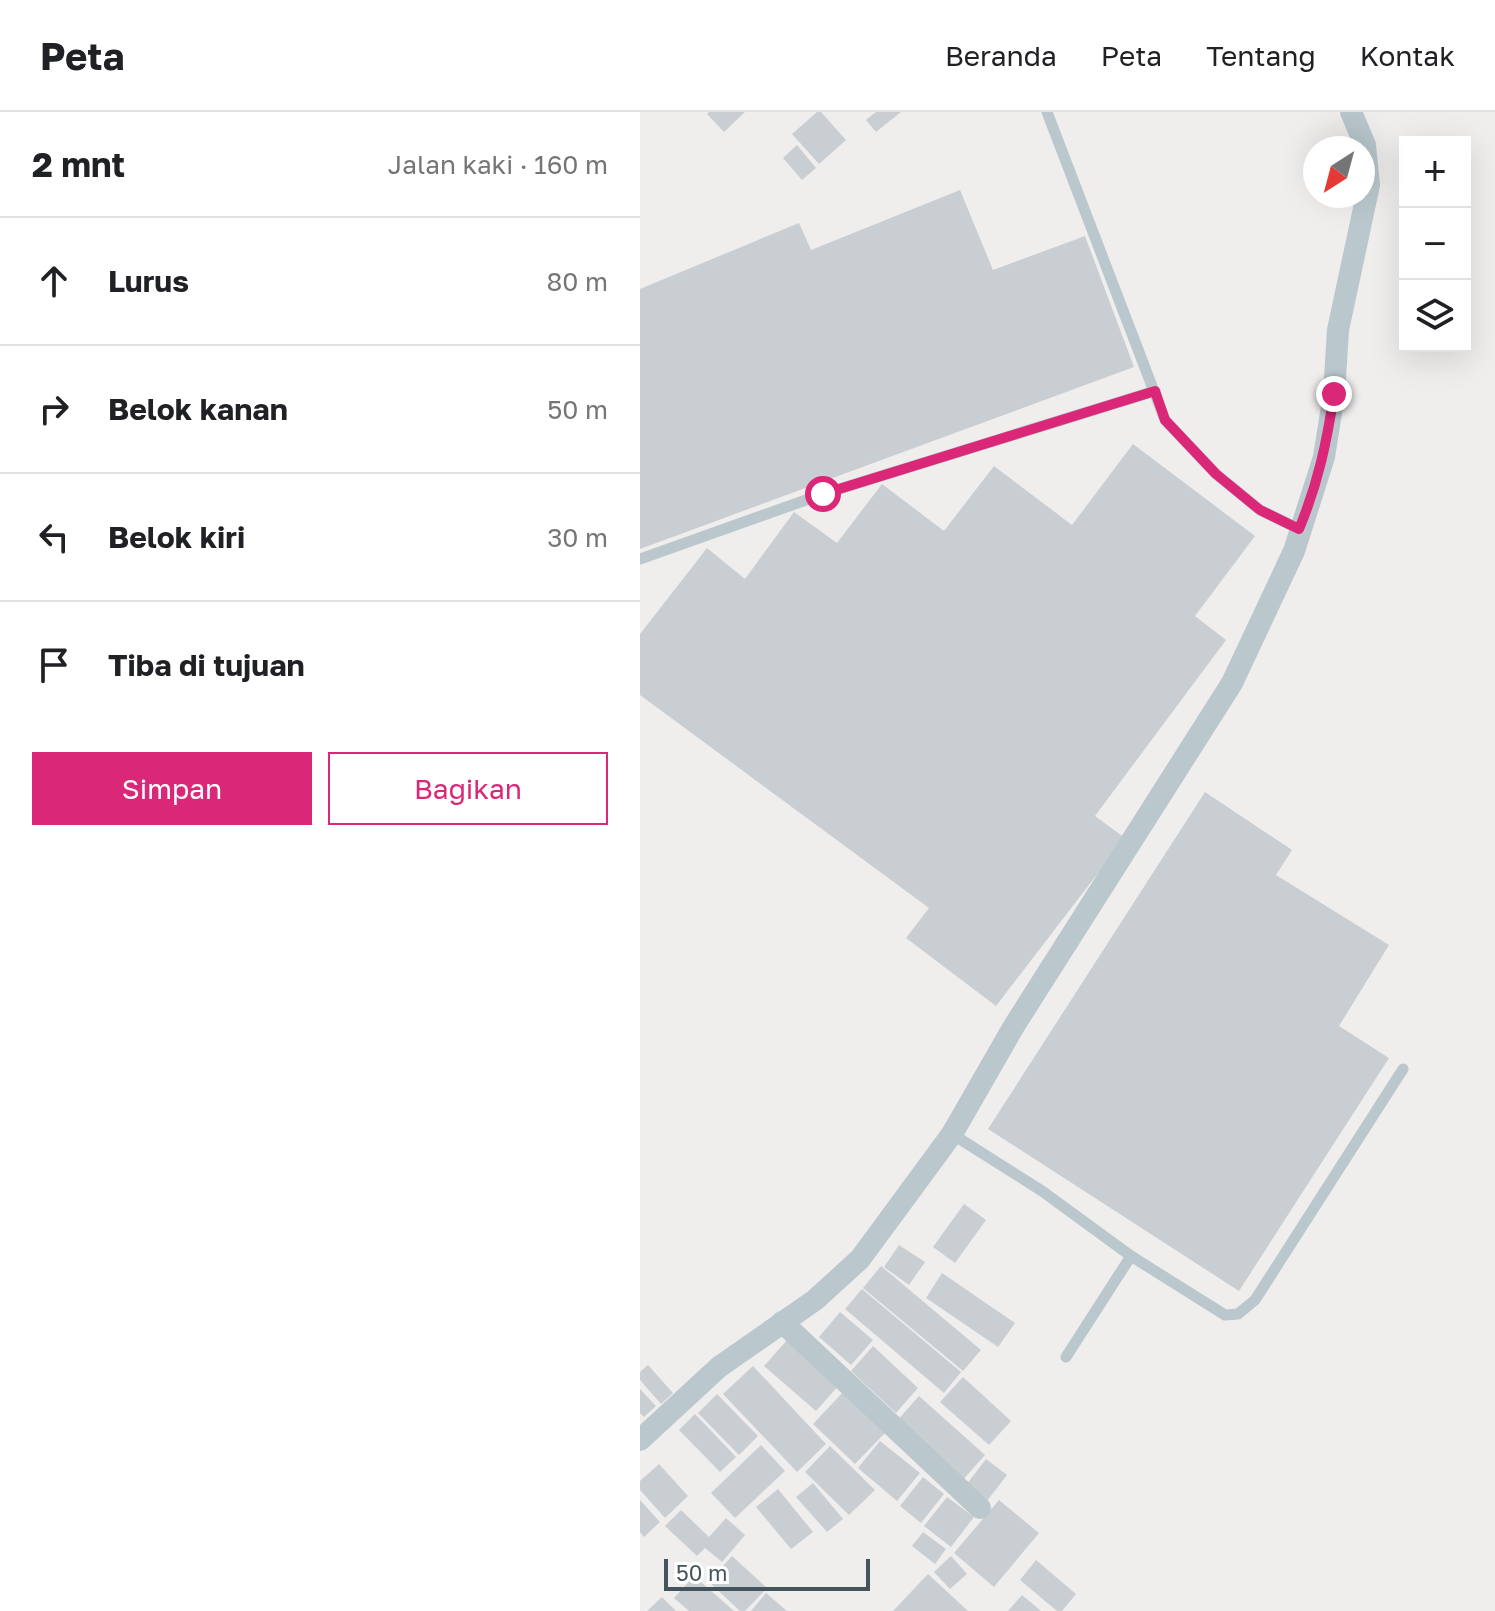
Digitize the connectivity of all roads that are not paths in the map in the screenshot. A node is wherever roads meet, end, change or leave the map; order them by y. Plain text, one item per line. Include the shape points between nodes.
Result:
1 (1047, 112) edge
2 (1351, 112) edge
3 (1155, 391) junction
4 (1299, 529) junction
5 (640, 559) edge
6 (1403, 1069) dead end
7 (952, 1134) junction
8 (1131, 1256) junction
9 (782, 1322) junction
10 (1066, 1357) dead end
11 (640, 1440) edge
12 (980, 1508) dead end

1 - 3 lane
2 - 4 street via 1365,145 1369,185 1338,330 1324,457
3 - 4 lane via 1165,420 1216,474 1260,510
3 - 5 lane via 823,494
4 - 7 street via 1232,683 1014,1026
6 - 8 lane via 1255,1300 1238,1314 1225,1315
7 - 8 lane
7 - 9 street via 860,1259
8 - 10 lane
9 - 11 street via 719,1367
9 - 12 street

